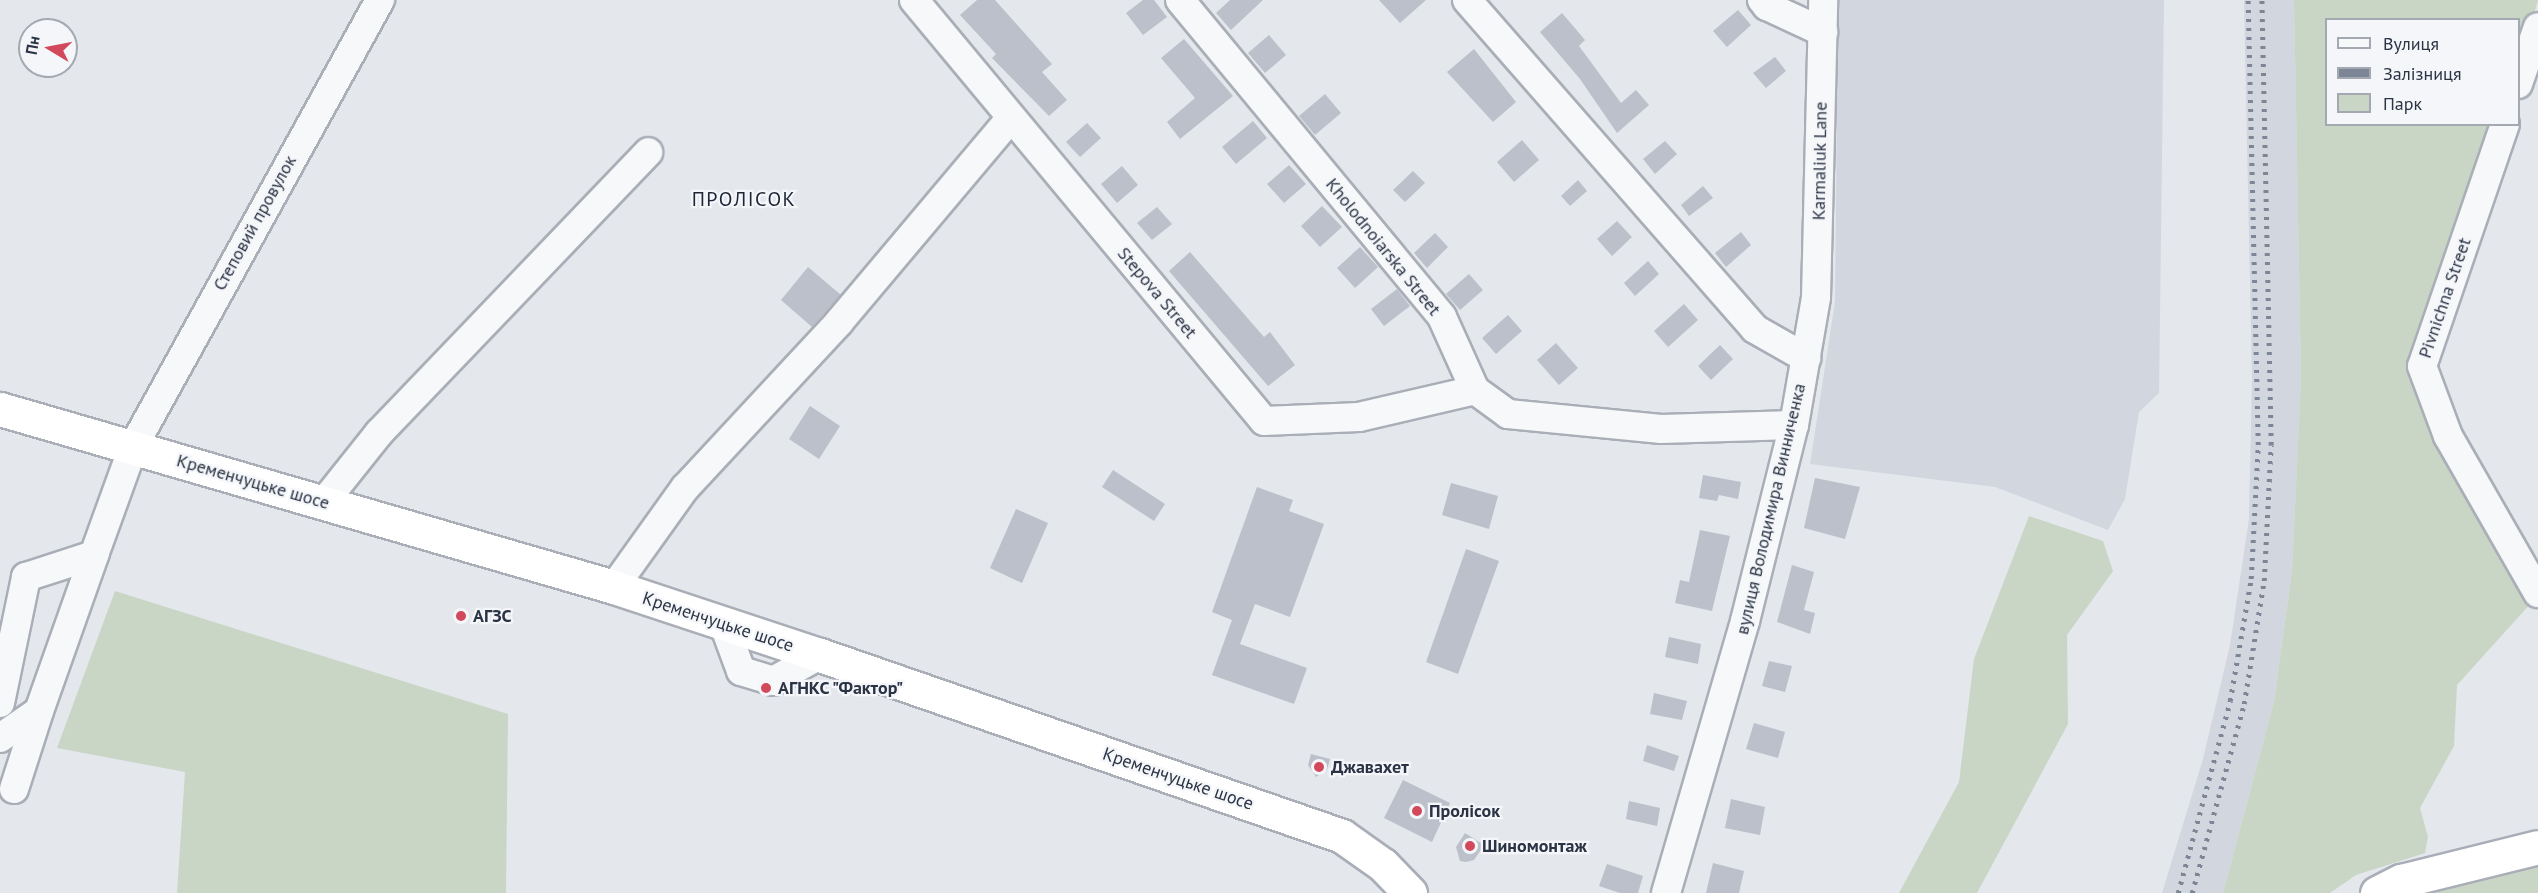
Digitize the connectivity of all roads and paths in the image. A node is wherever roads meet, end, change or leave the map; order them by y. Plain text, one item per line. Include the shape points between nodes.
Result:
1 (380, 0) edge
2 (914, 0) edge
3 (1180, 0) edge
4 (1467, 0) edge
5 (1762, 0) edge
6 (1823, 0) edge
7 (2538, 27) edge
8 (1823, 32) junction
9 (2520, 78) edge
10 (1011, 118) junction
11 (2504, 126) edge
12 (648, 152) dead end
13 (1806, 358) junction
14 (1475, 390) junction
15 (0, 409) edge
16 (1794, 425) junction
17 (133, 447) junction
18 (324, 502) junction
19 (95, 553) junction
20 (614, 587) junction
21 (2538, 593) edge
22 (0, 703) edge
23 (39, 711) junction
24 (0, 738) edge
25 (14, 789) dead end
26 (2538, 847) edge
27 (1410, 893) edge
28 (1666, 893) edge
29 (2377, 893) edge

1 - 17 street, Степовий провулок
2 - 10 street, Stepova Street
3 - 14 street, Kholodnoiarska Street via 1442,317
4 - 13 street, вулиця Володимира Винниченка via 1755,329
5 - 8 street
6 - 8 street, Karmaliuk Lane
7 - 9 street
8 - 13 street, Karmaliuk Lane via 1816,297
10 - 14 street, Stepova Street via 1264,421 1359,417
10 - 20 street via 839,322 686,488
11 - 21 street, Pivnichna Street via 2422,366 2448,436
12 - 18 street via 379,433
13 - 16 street, вулиця Володимира Винниченка
14 - 16 street, Kholodnoiarska Street via 1508,414 1660,429
15 - 17 highway, Кременчуцьке шосе
16 - 28 street, вулиця Володимира Винниченка via 1745,621
17 - 18 highway, Кременчуцьке шосе
17 - 19 street, Степовий провулок
18 - 20 highway, Кременчуцьке шосе
19 - 22 street via 26,577
19 - 23 street, Степовий провулок
20 - 27 highway, Кременчуцьке шосе via 1342,836 1383,865
23 - 24 street
23 - 25 street, Степовий провулок
26 - 29 highway via 2402,881

